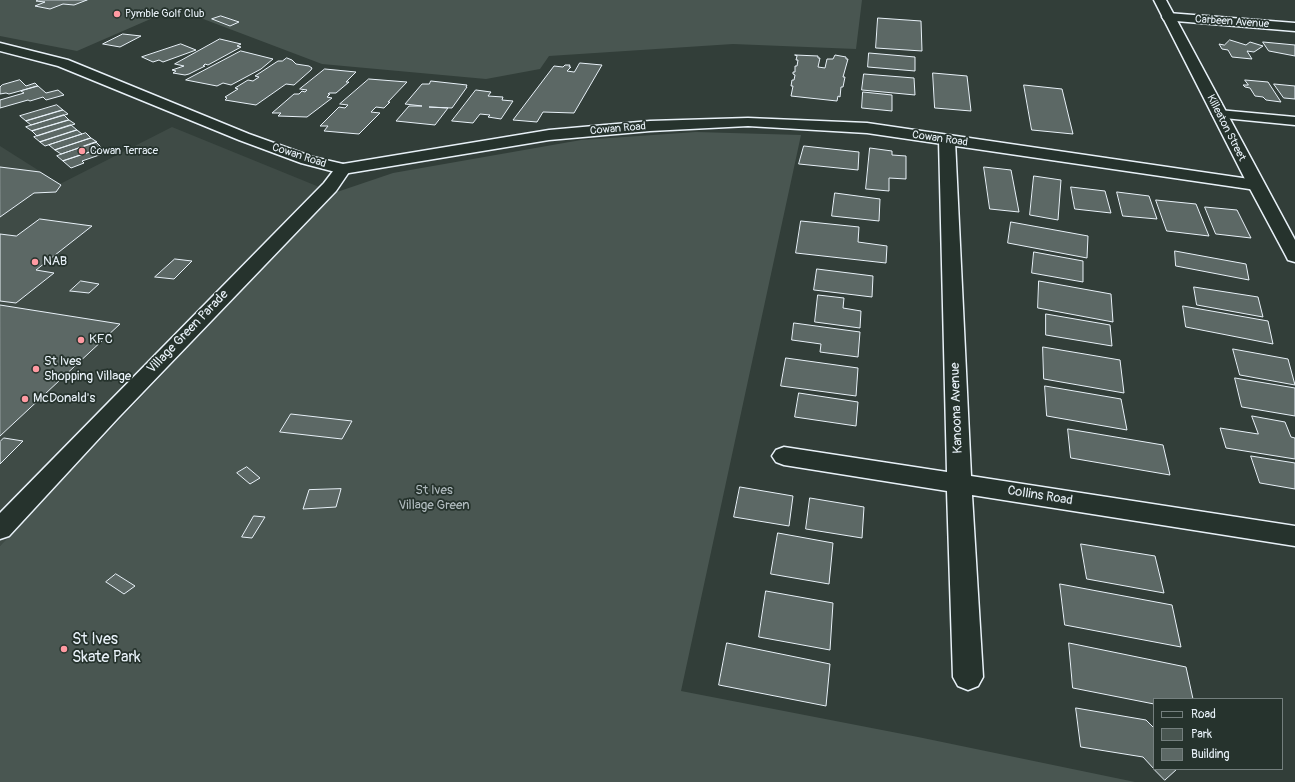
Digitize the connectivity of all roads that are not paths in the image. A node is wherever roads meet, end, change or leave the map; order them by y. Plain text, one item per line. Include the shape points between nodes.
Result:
1 (1160, 0) edge
2 (1168, 17) junction
3 (1295, 27) edge
4 (0, 47) edge
5 (1219, 114) junction
6 (1295, 120) edge
7 (947, 140) junction
8 (1245, 164) junction
9 (343, 169) junction
10 (1201, 177) junction
11 (1256, 185) junction
12 (1295, 256) edge
13 (784, 456) dead end
14 (959, 483) junction
15 (0, 529) edge
16 (1295, 536) edge
17 (968, 677) dead end

1 - 2 street, Killeaton Street
2 - 3 street, Carbeen Avenue
2 - 5 street, Killeaton Street
4 - 9 street, Cowan Road via 63,62 244,137 307,160
5 - 6 street
5 - 8 street, Killeaton Street
7 - 9 street, Cowan Road via 867,128 774,123 650,126 549,135
7 - 10 street, Cowan Road
7 - 14 street, Kanoona Avenue
8 - 10 street via 1224,174
8 - 11 street, Killeaton Street
9 - 15 street, Village Green Parade via 330,187
10 - 11 street, Cowan Road
11 - 12 street, Killeaton Street
13 - 14 street, Collins Road
14 - 16 street, Collins Road
14 - 17 street, Kanoona Avenue

